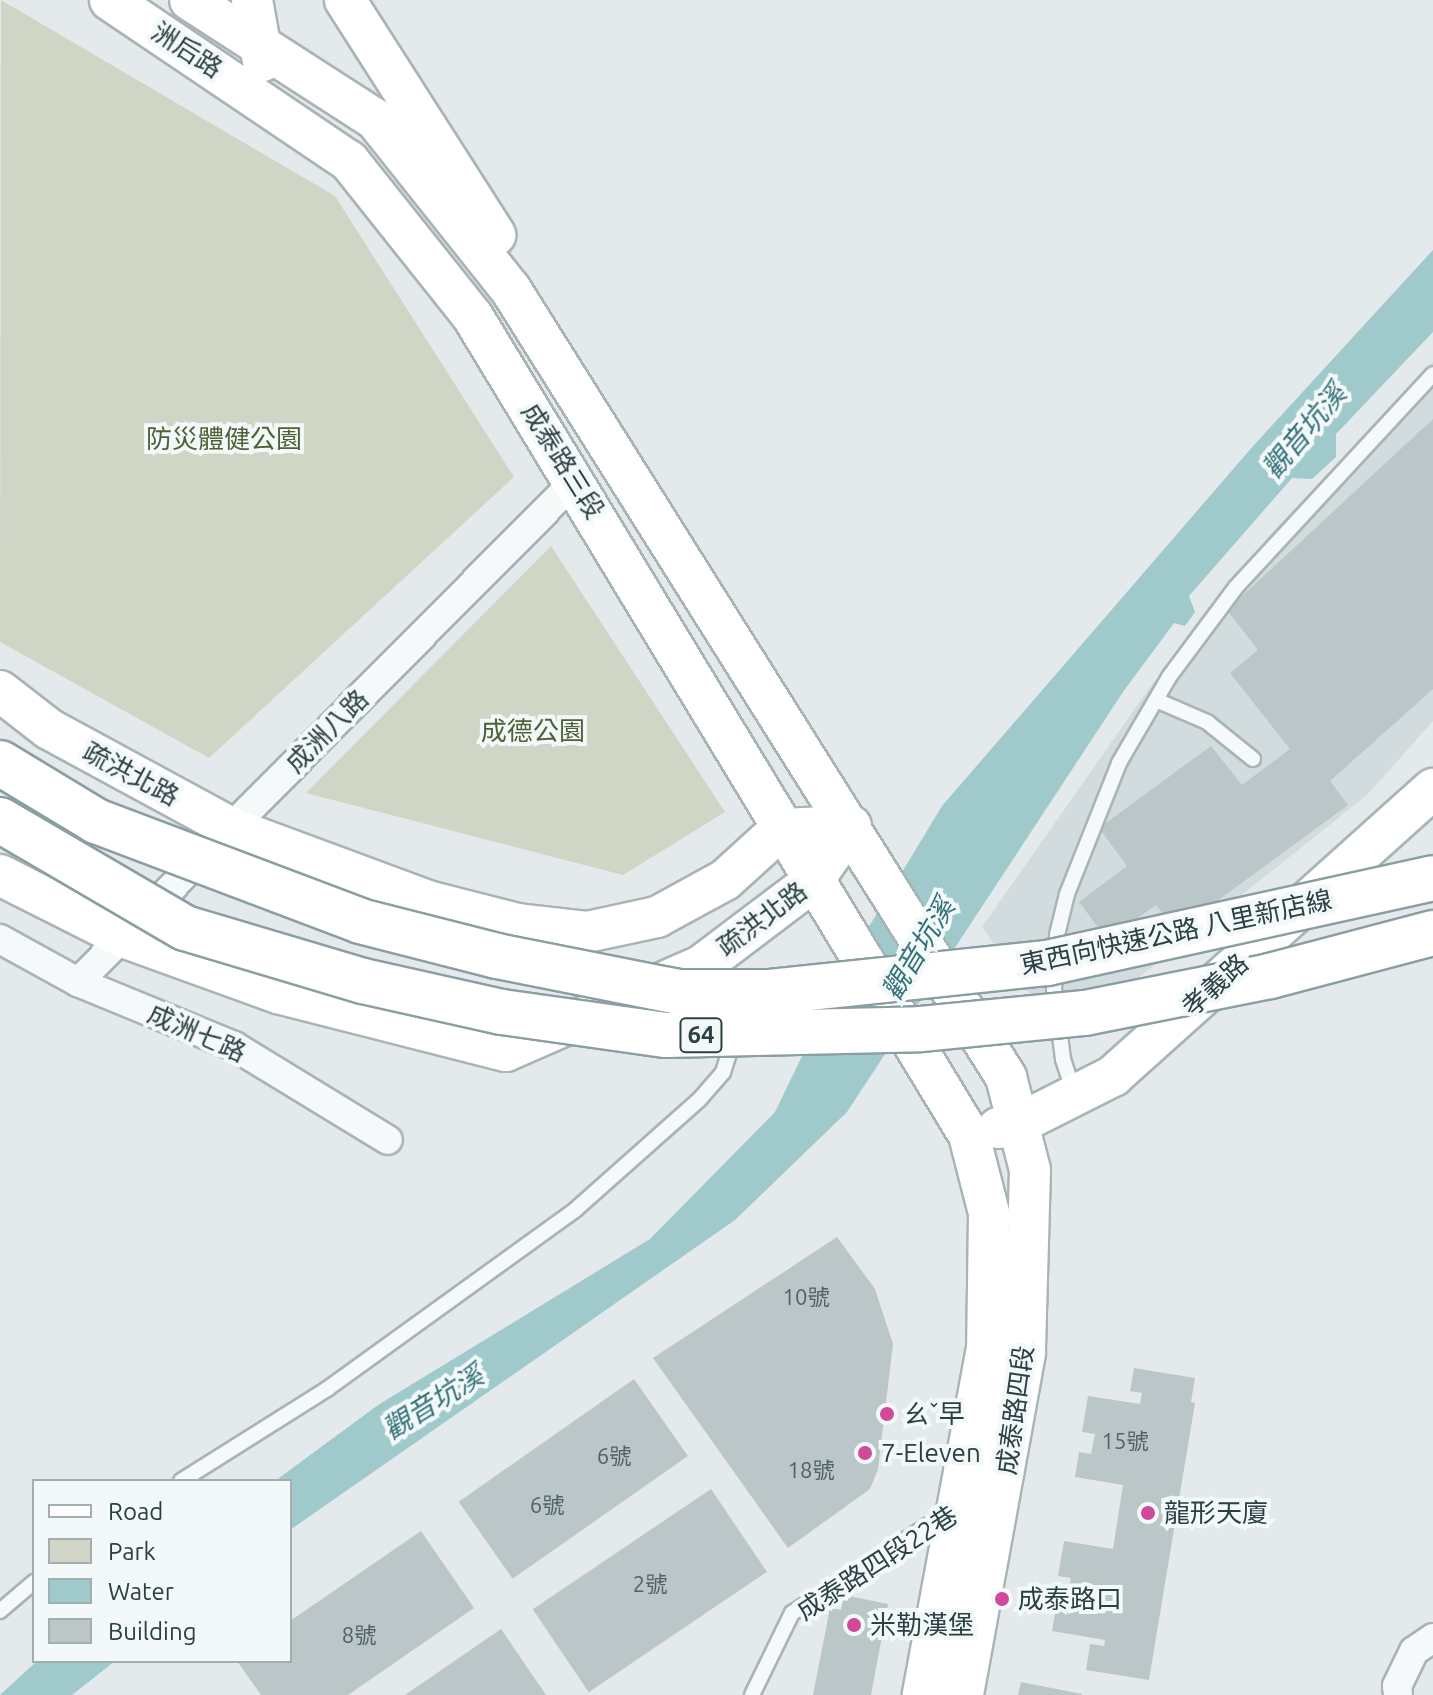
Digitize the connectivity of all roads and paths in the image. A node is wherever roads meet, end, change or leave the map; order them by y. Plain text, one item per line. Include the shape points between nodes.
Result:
1 (110, 0) edge
2 (190, 0) edge
3 (252, 0) edge
4 (345, 0) edge
5 (262, 44) junction
6 (264, 100) junction
7 (1433, 374) edge
8 (588, 407) junction
9 (576, 480) junction
10 (0, 691) edge
11 (1156, 700) junction
12 (1253, 759) dead end
13 (0, 763) edge
14 (1433, 789) edge
15 (0, 820) edge
16 (851, 826) junction
17 (231, 828) junction
18 (781, 829) junction
19 (0, 875) edge
20 (1433, 878) edge
21 (812, 882) junction
22 (1433, 933) edge
23 (123, 937) junction
24 (0, 939) edge
25 (701, 966) junction
26 (78, 982) junction
27 (1076, 1097) junction
28 (1022, 1122) junction
29 (969, 1135) junction
30 (388, 1140) dead end
31 (184, 1479) edge
32 (979, 1506) junction
33 (32, 1584) edge
34 (0, 1611) edge
35 (1433, 1638) edge
36 (752, 1695) edge
37 (923, 1695) edge
38 (963, 1695) edge
39 (1398, 1695) edge

1 - 6 main road, 洲后路
2 - 5 main road, 洲后路
3 - 5 main road
4 - 8 main road via 523,281
5 - 6 main road
5 - 8 main road, 成泰路三段 via 375,119 511,290
6 - 9 main road, 成泰路三段 via 349,161 473,317
7 - 11 lane via 1236,587
8 - 16 main road, 成泰路三段
9 - 17 street, 成洲八路
9 - 18 main road, 成泰路三段
10 - 17 main road, 疏洪北路 via 49,729
11 - 12 lane via 1207,722
11 - 27 lane via 1119,763 1067,894 1057,935 1054,989 1063,1059
13 - 20 highway, 東西向快速公路 八里新店線 / 64, bridge via 96,821 360,921 497,956 679,992 770,992 1047,963
14 - 27 main road, 孝義路 via 1113,1076
15 - 22 highway, 東西向快速公路 八里新店線 / 64, bridge via 185,928 363,981 487,1009 666,1035 845,1033 1085,1013 1270,976
16 - 18 main road
16 - 21 main road, 疏洪北路
16 - 28 main road, 成泰路三段 via 1006,1077
17 - 18 main road, 疏洪北路 via 431,902 518,924 587,932 657,917 725,880
17 - 23 street, 成洲八路
18 - 21 main road, 成泰路三段
19 - 23 main road, 疏洪北路
21 - 25 main road, 疏洪北路
21 - 29 main road, 成泰路三段, bridge
23 - 25 main road, 疏洪北路 via 278,993 506,1051
23 - 26 street, 成洲八路
24 - 26 street, 成洲七路
25 - 31 lane via 739,1023 723,1072 699,1100 575,1210 327,1389
26 - 30 street, 成洲七路 via 234,1046
27 - 28 main road, 孝義路
28 - 29 main road, 孝義路
28 - 32 main road, 成泰路四段 via 1030,1170 1025,1353
29 - 32 main road, 成泰路四段 via 989,1213
32 - 36 lane, 成泰路四段22巷 via 792,1613
32 - 37 main road, 成泰路四段
32 - 38 main road, 成泰路四段
33 - 34 lane
35 - 39 street via 1414,1651 1397,1686

